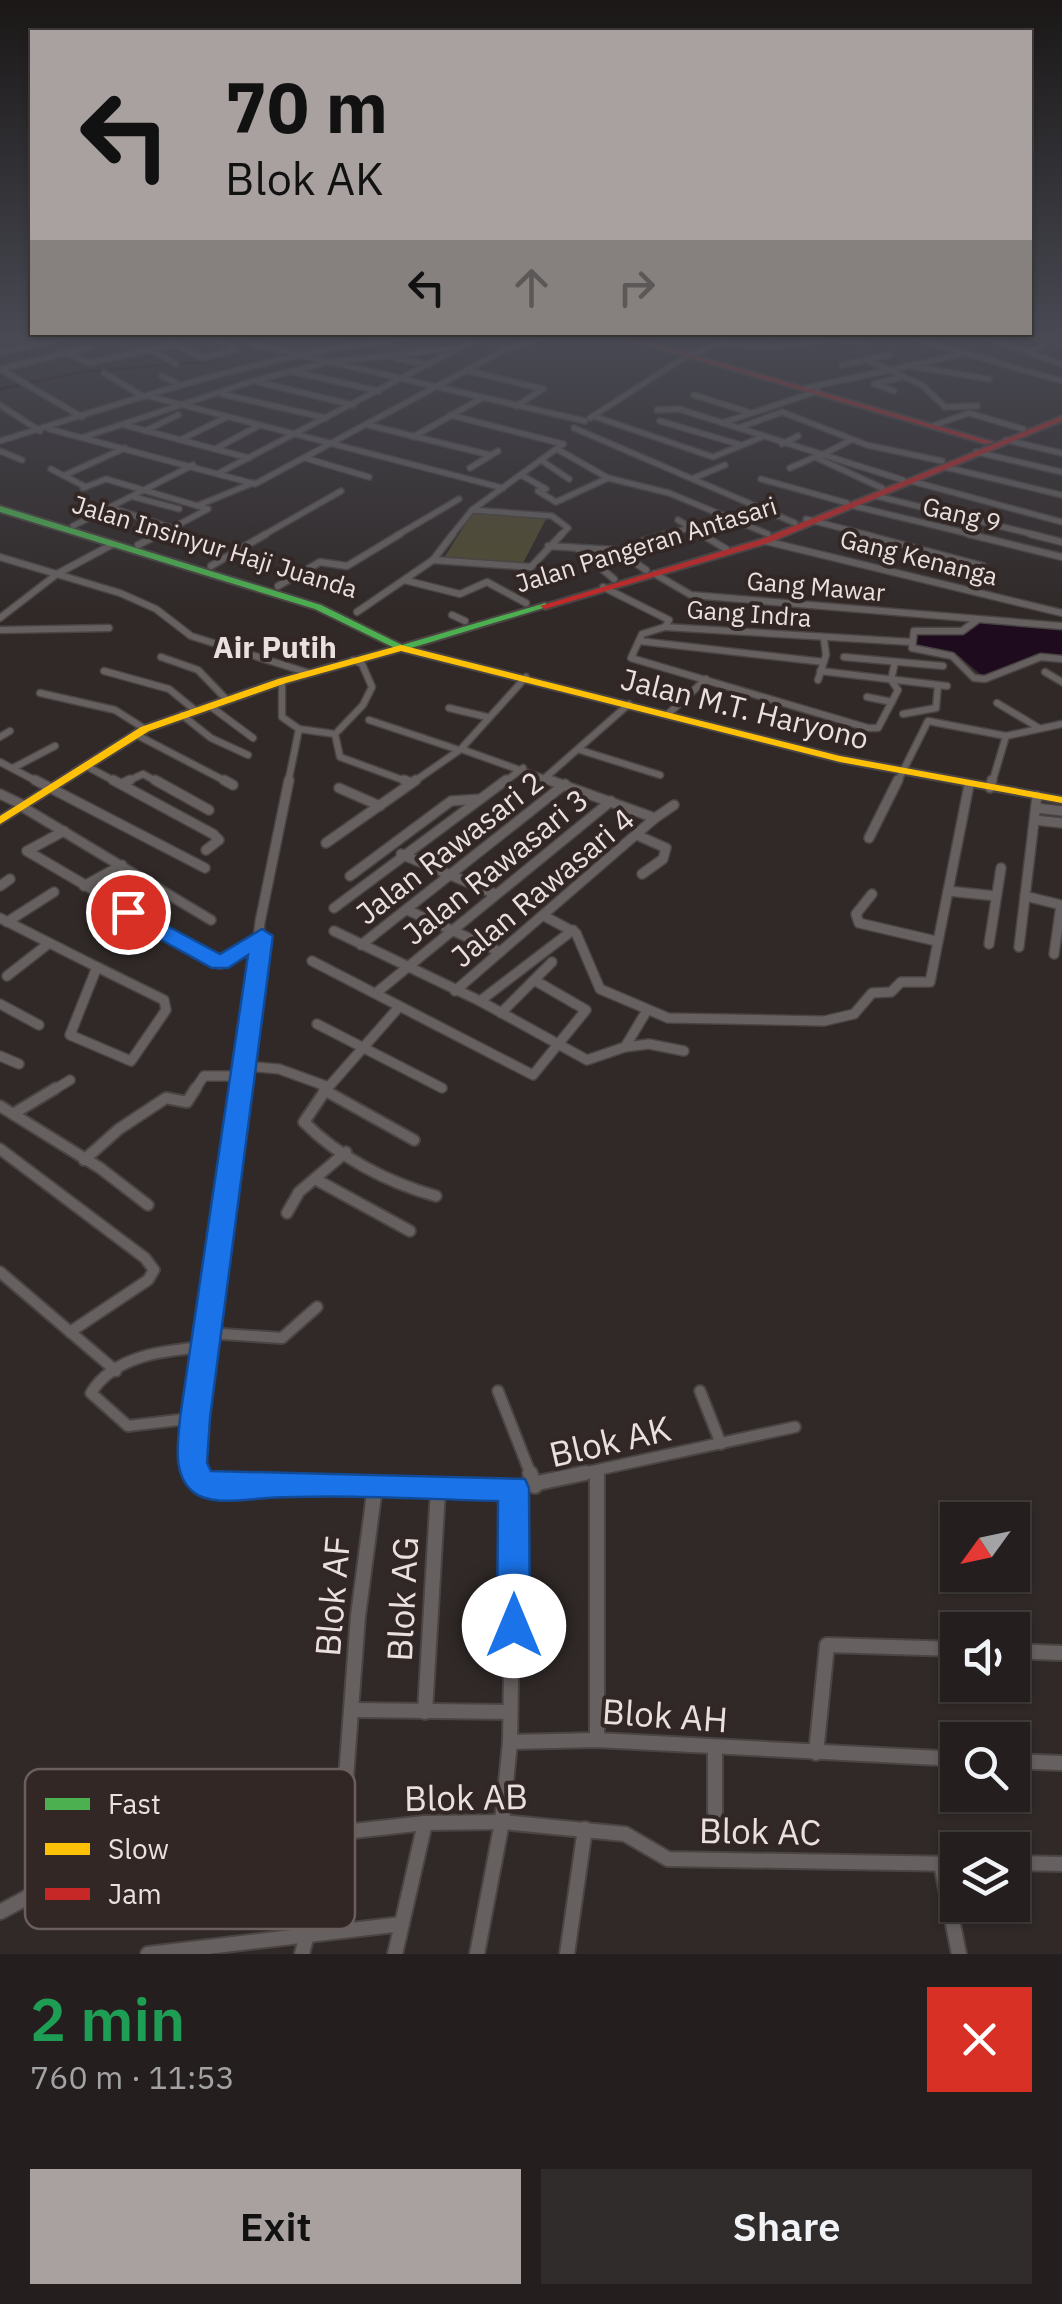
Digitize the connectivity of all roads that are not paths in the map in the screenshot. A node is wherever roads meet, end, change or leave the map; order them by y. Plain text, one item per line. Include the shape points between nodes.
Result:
1 (37, 429) edge
2 (45, 429) edge
3 (53, 429) edge
4 (108, 429) edge
5 (138, 429) edge
6 (149, 429) edge
7 (201, 429) edge
8 (251, 429) edge
9 (280, 429) edge
10 (306, 429) edge
11 (360, 429) edge
12 (384, 429) edge
13 (426, 429) edge
14 (510, 429) edge
15 (572, 429) edge
16 (577, 429) edge
17 (630, 429) edge
18 (687, 429) edge
19 (741, 429) edge
20 (825, 429) edge
21 (944, 429) edge
22 (1023, 429) edge
23 (1032, 429) edge
24 (40, 431) junction
25 (145, 431) junction
26 (298, 434) junction
27 (798, 436) dead end
28 (413, 437) junction
29 (762, 437) junction
30 (82, 438) junction
31 (180, 440) junction
32 (851, 440) junction
33 (1006, 440) junction
34 (0, 441) edge
35 (334, 442) junction
36 (990, 442) junction
37 (782, 444) junction
38 (560, 446) junction
39 (742, 446) junction
40 (125, 448) junction
41 (215, 449) junction
42 (0, 451) edge
43 (498, 451) dead end
44 (976, 452) junction
45 (1062, 453) edge
46 (490, 455) junction
47 (820, 456) junction
48 (249, 458) junction
49 (305, 458) junction
50 (22, 460) dead end
51 (541, 460) junction
52 (944, 464) junction
53 (193, 465) junction
54 (725, 466) dead end
55 (470, 468) dead end
56 (790, 468) dead end
57 (51, 469) dead end
58 (1062, 472) edge
59 (219, 473) junction
60 (65, 475) dead end
61 (522, 475) junction
62 (368, 477) dead end
63 (608, 478) junction
64 (694, 478) junction
65 (569, 479) dead end
66 (761, 479) dead end
67 (907, 480) junction
68 (253, 483) junction
69 (503, 488) junction
70 (546, 488) joint
71 (146, 490) junction
72 (341, 492) dead end
73 (879, 492) junction
74 (1062, 494) edge
75 (134, 497) junction
76 (459, 499) dead end
77 (850, 504) junction
78 (199, 505) junction
79 (0, 506) edge
80 (112, 508) junction
81 (179, 509) dead end
82 (472, 510) junction
83 (1022, 512) junction
84 (1038, 516) junction
85 (34, 517) junction
86 (678, 520) dead end
87 (805, 521) junction
88 (1062, 522) edge
89 (73, 526) junction
90 (1025, 527) dead end
91 (172, 528) junction
92 (690, 528) junction
93 (1001, 528) junction
94 (767, 537) junction
95 (644, 542) dead end
96 (1062, 542) edge
97 (113, 544) junction
98 (138, 545) junction
99 (548, 546) junction
100 (576, 547) junction
101 (726, 549) junction
102 (0, 557) edge
103 (1062, 557) edge
104 (433, 560) junction
105 (211, 566) junction
106 (983, 566) dead end
107 (651, 572) junction
108 (57, 574) junction
109 (403, 580) junction
110 (606, 582) junction
111 (278, 586) junction
112 (526, 603) junction
113 (357, 612) junction
114 (1062, 613) edge
115 (0, 618) edge
116 (980, 620) junction
117 (1062, 626) edge
118 (665, 627) junction
119 (109, 628) dead end
120 (0, 630) edge
121 (824, 639) junction
122 (639, 641) junction
123 (911, 642) junction
124 (402, 646) junction
125 (161, 657) dead end
126 (844, 657) dead end
127 (1062, 659) edge
128 (353, 660) junction
129 (895, 662) junction
130 (944, 666) dead end
131 (104, 671) dead end
132 (821, 671) junction
133 (1045, 672) dead end
134 (309, 673) junction
135 (526, 677) junction
136 (706, 679) junction
137 (282, 680) junction
138 (890, 680) junction
139 (1062, 682) edge
140 (40, 693) dead end
141 (868, 697) dead end
142 (227, 700) junction
143 (892, 702) junction
144 (997, 702) dead end
145 (628, 704) junction
146 (449, 708) dead end
147 (196, 711) junction
148 (889, 712) junction
149 (668, 714) junction
150 (903, 714) junction
151 (487, 718) junction
152 (369, 720) dead end
153 (928, 721) junction
154 (1062, 724) edge
155 (300, 728) junction
156 (1039, 728) junction
157 (10, 731) dead end
158 (140, 731) junction
159 (338, 731) dead end
160 (0, 736) edge
161 (1006, 736) junction
162 (254, 738) dead end
163 (55, 746) dead end
164 (458, 749) junction
165 (580, 750) junction
166 (248, 755) dead end
167 (0, 762) edge
168 (88, 767) junction
169 (12, 768) junction
170 (523, 768) junction
171 (902, 772) junction
172 (660, 775) dead end
173 (546, 777) junction
174 (411, 783) junction
175 (122, 784) junction
176 (565, 784) junction
177 (969, 784) junction
178 (233, 785) dead end
179 (53, 787) junction
180 (338, 788) dead end
181 (990, 788) junction
182 (0, 794) edge
183 (480, 799) junction
184 (610, 800) junction
185 (1062, 800) edge
186 (1037, 802) junction
187 (674, 805) dead end
188 (22, 806) junction
189 (380, 806) junction
190 (209, 810) dead end
191 (1062, 812) edge
192 (654, 818) junction
193 (0, 820) edge
194 (1034, 820) junction
195 (1062, 823) edge
196 (64, 831) junction
197 (638, 836) junction
198 (868, 838) dead end
199 (326, 844) dead end
200 (388, 848) junction
201 (206, 850) dead end
202 (403, 855) junction
203 (122, 865) junction
204 (205, 868) dead end
205 (1001, 868) dead end
206 (642, 874) dead end
207 (450, 875) junction
208 (350, 876) dead end
209 (10, 880) dead end
210 (0, 886) edge
211 (84, 886) junction
212 (948, 891) junction
213 (54, 892) dead end
214 (494, 894) junction
215 (872, 894) dead end
216 (996, 896) junction
217 (1025, 896) junction
218 (334, 908) dead end
219 (406, 910) junction
220 (544, 916) junction
221 (4, 920) edge
222 (211, 920) dead end
223 (452, 930) junction
224 (572, 930) junction
225 (334, 931) dead end
226 (262, 936) junction
227 (936, 941) junction
228 (48, 944) junction
229 (989, 944) dead end
230 (361, 945) junction
231 (1019, 947) dead end
232 (500, 952) junction
233 (1054, 954) dead end
234 (312, 961) dead end
235 (552, 962) dead end
236 (97, 966) junction
237 (408, 967) junction
238 (7, 976) dead end
239 (534, 980) junction
240 (455, 990) junction
241 (376, 993) junction
242 (480, 1002) junction
243 (0, 1004) edge
244 (399, 1007) junction
245 (646, 1012) junction
246 (501, 1013) junction
247 (39, 1024) dead end
248 (317, 1024) dead end
249 (558, 1044) junction
250 (360, 1045) junction
251 (625, 1046) junction
252 (684, 1051) dead end
253 (0, 1056) edge
254 (19, 1064) dead end
255 (245, 1071) junction
256 (70, 1080) dead end
257 (325, 1088) junction
258 (442, 1088) dead end
259 (0, 1106) edge
260 (13, 1114) junction
261 (414, 1140) dead end
262 (0, 1149) edge
263 (346, 1152) junction
264 (84, 1160) junction
265 (315, 1178) junction
266 (436, 1196) dead end
267 (148, 1205) dead end
268 (287, 1213) dead end
269 (410, 1231) dead end
270 (0, 1272) edge
271 (317, 1308) dead end
272 (70, 1332) junction
273 (206, 1340) junction
274 (116, 1371) junction
275 (498, 1391) dead end
276 (700, 1391) dead end
277 (195, 1418) junction
278 (795, 1427) dead end
279 (721, 1444) junction
280 (597, 1472) junction
281 (535, 1486) junction
282 (375, 1487) junction
283 (514, 1488) junction
284 (438, 1490) junction
285 (940, 1648) edge
286 (1030, 1652) edge
287 (1062, 1653) edge
288 (354, 1710) junction
289 (425, 1712) junction
290 (510, 1712) junction
291 (597, 1740) junction
292 (510, 1742) junction
293 (715, 1748) junction
294 (816, 1753) junction
295 (940, 1758) edge
296 (1030, 1762) edge
297 (1062, 1763) edge
298 (348, 1769) edge
299 (715, 1812) dead end
300 (502, 1822) junction
301 (426, 1824) junction
302 (585, 1829) junction
303 (355, 1831) edge
304 (1030, 1863) edge
305 (940, 1864) edge
306 (1062, 1864) edge
307 (25, 1899) edge
308 (0, 1912) edge
309 (956, 1922) edge
310 (402, 1924) junction
311 (304, 1946) edge
312 (222, 1950) edge
313 (148, 1954) edge
314 (394, 1954) edge
315 (476, 1954) edge
316 (567, 1954) edge
317 (960, 1954) edge

1 - 24 street
2 - 24 street
3 - 30 street
4 - 30 street
5 - 25 street
6 - 25 street
7 - 31 street
8 - 41 street
9 - 26 street
10 - 26 street
11 - 35 street
12 - 28 street
13 - 28 street
14 - 38 street, Gang Kenanga
15 - 38 street via 560,437
16 - 64 street
17 - 39 street via 714,458
18 - 39 street
19 - 29 street
20 - 32 street
21 - 36 main road
22 - 36 main road, Jalan Pangeran Antasari
23 - 33 main road, Jalan Pangeran Antasari
24 - 34 street
25 - 31 street
26 - 35 street
26 - 48 street
27 - 37 street
28 - 46 street
29 - 37 street
29 - 39 street
30 - 40 street
31 - 41 street
32 - 47 street
32 - 52 street
33 - 44 main road, Jalan Pangeran Antasari
33 - 45 street
35 - 49 street
35 - 69 street
36 - 52 main road, Jalan Pangeran Antasari
37 - 47 street
38 - 51 street
38 - 63 street, Gang Kenanga
40 - 53 street
40 - 60 street
41 - 48 street
42 - 50 street
43 - 46 street
44 - 52 main road, Jalan Pangeran Antasari
44 - 58 street
46 - 55 street
47 - 67 street
48 - 59 street
49 - 62 street
49 - 68 street
51 - 61 street
51 - 65 street
52 - 67 main road, Jalan Pangeran Antasari
52 - 74 street
53 - 59 street
53 - 71 street
54 - 64 street
56 - 73 street via 819,458
57 - 71 street via 85,488 106,479
59 - 68 street
61 - 69 street
61 - 70 street
63 - 70 street via 556,502 538,491
63 - 94 street, Gang Kenanga via 669,494
64 - 87 street
66 - 77 street, Gang 9
67 - 73 main road, Jalan Pangeran Antasari
67 - 83 street
68 - 78 street
69 - 82 street
71 - 75 street
71 - 78 street
72 - 105 street
73 - 77 main road, Jalan Pangeran Antasari
73 - 93 street
75 - 80 street
75 - 81 street
76 - 111 street via 347,566 320,562
77 - 87 main road, Jalan Pangeran Antasari
77 - 103 street, Gang 9
78 - 91 street via 207,510
79 - 85 main road, Jalan Insinyur Haji Juanda
80 - 89 street
80 - 91 street
82 - 99 street via 557,518 568,528
82 - 104 street
83 - 84 street
83 - 93 street
84 - 88 street
84 - 90 street
85 - 89 main road, Jalan Insinyur Haji Juanda
85 - 97 main road, Jalan Insinyur Haji Juanda
86 - 92 street
87 - 94 main road, Jalan Pangeran Antasari
87 - 106 street
89 - 98 main road, Jalan Insinyur Haji Juanda
91 - 98 street
92 - 95 street
92 - 101 street
93 - 96 street
94 - 101 main road, Jalan Pangeran Antasari
94 - 107 main road, Jalan Pangeran Antasari
94 - 114 street, Gang Kenanga
97 - 108 street
97 - 124 main road, Jalan Insinyur Haji Juanda via 334,612
98 - 105 main road, Jalan Insinyur Haji Juanda
99 - 100 street
99 - 104 street via 531,567
100 - 107 street via 616,550
100 - 110 street
101 - 107 main road, Jalan Pangeran Antasari
102 - 108 street
104 - 109 street
105 - 111 main road, Jalan Insinyur Haji Juanda
107 - 110 main road, Jalan Pangeran Antasari
107 - 116 street, Gang Mawar via 691,596
108 - 115 street
108 - 134 street via 138,600 191,636
109 - 112 street via 460,594 486,582
109 - 113 street
110 - 112 main road, Jalan Pangeran Antasari
110 - 118 street, Gang Indra via 668,620
110 - 124 main road, Jalan Pangeran Antasari
111 - 113 main road, Jalan Insinyur Haji Juanda
112 - 124 main road, Jalan Pangeran Antasari via 459,618
113 - 124 main road, Jalan Insinyur Haji Juanda
116 - 117 street, Gang Mawar
116 - 123 street via 962,631 918,629
118 - 121 street, Gang Indra
118 - 122 street via 644,632
119 - 120 street
121 - 123 street, Gang Indra
121 - 132 street
122 - 132 street
122 - 136 street via 633,659
123 - 127 street via 919,652 952,656 978,679 1041,657
124 - 128 main road
124 - 135 main road, Jalan M.T. Haryono
125 - 142 street via 198,670
126 - 129 street
128 - 134 main road
128 - 159 street via 362,664 372,687
129 - 130 street
129 - 138 street
131 - 147 street via 169,689
132 - 138 street
133 - 139 street
134 - 137 main road
135 - 145 main road, Jalan M.T. Haryono
135 - 151 street
136 - 148 street via 868,728 878,728
136 - 149 street
137 - 142 main road
137 - 155 street via 282,717
138 - 143 street via 899,688
138 - 150 street via 943,685 936,708
140 - 158 street via 115,710
141 - 143 street
142 - 147 main road
143 - 148 street
144 - 156 street
145 - 149 main road, Jalan M.T. Haryono
145 - 165 street
146 - 151 street
147 - 158 main road
147 - 162 street
147 - 166 street via 211,738
148 - 150 street
149 - 171 main road, Jalan M.T. Haryono
150 - 153 street
151 - 164 street
152 - 164 street
153 - 161 street
153 - 171 street
154 - 156 street
155 - 174 street via 336,734 340,757
155 - 226 street
156 - 161 street
157 - 160 street
158 - 168 main road
158 - 178 street
161 - 181 street
163 - 169 street
164 - 170 street
164 - 174 street
165 - 172 street
165 - 173 street
167 - 169 street
168 - 175 street
168 - 179 main road
169 - 179 street
170 - 173 street
170 - 183 street
171 - 177 main road, Jalan M.T. Haryono
171 - 198 street
173 - 176 street
174 - 189 street
175 - 190 street via 144,774
175 - 201 street via 214,834 219,840
176 - 184 street
176 - 207 street, Jalan Rawasari 2
177 - 181 main road, Jalan M.T. Haryono
177 - 212 street
179 - 188 main road
179 - 204 street
180 - 189 street
181 - 186 main road, Jalan M.T. Haryono
182 - 188 street
183 - 200 street via 451,801
183 - 202 street
184 - 192 street
184 - 214 street, Jalan Rawasari 3
185 - 186 main road, Jalan M.T. Haryono
186 - 191 street
186 - 194 street
187 - 192 street, Jalan Rawasari 4
188 - 193 main road
188 - 196 street
189 - 199 street
192 - 197 street, Jalan Rawasari 4
194 - 195 street
194 - 217 street
196 - 203 street
196 - 211 street via 27,852
197 - 206 street via 666,848 664,858
197 - 220 street, Jalan Rawasari 4
200 - 202 street
200 - 208 street
202 - 207 street
202 - 218 street
203 - 211 street
203 - 222 street
205 - 216 street
207 - 214 street
207 - 219 street, Jalan Rawasari 2
209 - 210 street
211 - 226 street via 220,964
212 - 216 street
212 - 227 street
213 - 221 street
214 - 223 street, Jalan Rawasari 3
215 - 227 street via 856,914 859,922
216 - 229 street
217 - 231 street
217 - 233 street via 1061,905
219 - 223 street
219 - 230 street, Jalan Rawasari 2
220 - 224 street
220 - 232 street, Jalan Rawasari 4
221 - 228 street
223 - 232 street
223 - 237 street, Jalan Rawasari 3
224 - 242 street
224 - 245 street via 598,986
225 - 230 street
226 - 255 street
227 - 245 street via 928,983 902,982 890,992 872,993 854,1014 824,1021 678,1020
228 - 236 street
228 - 238 street
230 - 237 street
232 - 240 street, Jalan Rawasari 4
234 - 241 street
235 - 239 street
236 - 236 street via 70,1034 131,1061 168,1006
237 - 240 street
237 - 241 street, Jalan Rawasari 3
239 - 246 street
239 - 249 street via 586,1008
240 - 242 street
241 - 244 street
242 - 246 street
243 - 247 street
244 - 249 street via 533,1075
244 - 250 street
245 - 251 street
246 - 249 street
248 - 250 street
249 - 251 street via 587,1060
250 - 257 street
250 - 258 street
251 - 252 street
253 - 254 street
255 - 257 street via 279,1070
255 - 264 street via 204,1076 187,1102 166,1098
255 - 273 street
256 - 260 street
257 - 261 street via 351,1110
257 - 263 street via 304,1122
259 - 260 street
260 - 264 street
262 - 272 street via 154,1270
263 - 265 street
263 - 266 street
264 - 267 street
265 - 268 street
265 - 269 street
270 - 272 street
271 - 273 street via 282,1338
272 - 274 street
273 - 274 street via 158,1350
273 - 277 street
274 - 277 street via 91,1393 128,1426
275 - 281 street
276 - 279 street
277 - 282 street, Blok AK via 192,1463 210,1486
278 - 279 street, Blok AK
279 - 280 street, Blok AK
280 - 281 street, Blok AK
280 - 291 street
281 - 283 street, Blok AK
282 - 284 street, Blok AK
282 - 288 street, Blok AF via 357,1586
283 - 284 street, Blok AK
283 - 290 street
284 - 289 street, Blok AG
285 - 294 street via 827,1645
286 - 287 street
288 - 289 street
288 - 298 street, Blok AF
289 - 290 street
290 - 292 street
291 - 292 street, Blok AH
291 - 293 street, Blok AH
292 - 300 street
293 - 294 street, Blok AH
293 - 299 street
294 - 295 street, Blok AH
296 - 297 street
300 - 301 street, Blok AB
300 - 302 street, Blok AB
300 - 315 street
301 - 303 street, Blok AB
301 - 310 street
302 - 305 street, Blok AC via 625,1834 668,1859
302 - 316 street
304 - 306 street
307 - 308 street, Blok AB
309 - 317 street
310 - 311 street
310 - 314 street
311 - 312 street
312 - 313 street

